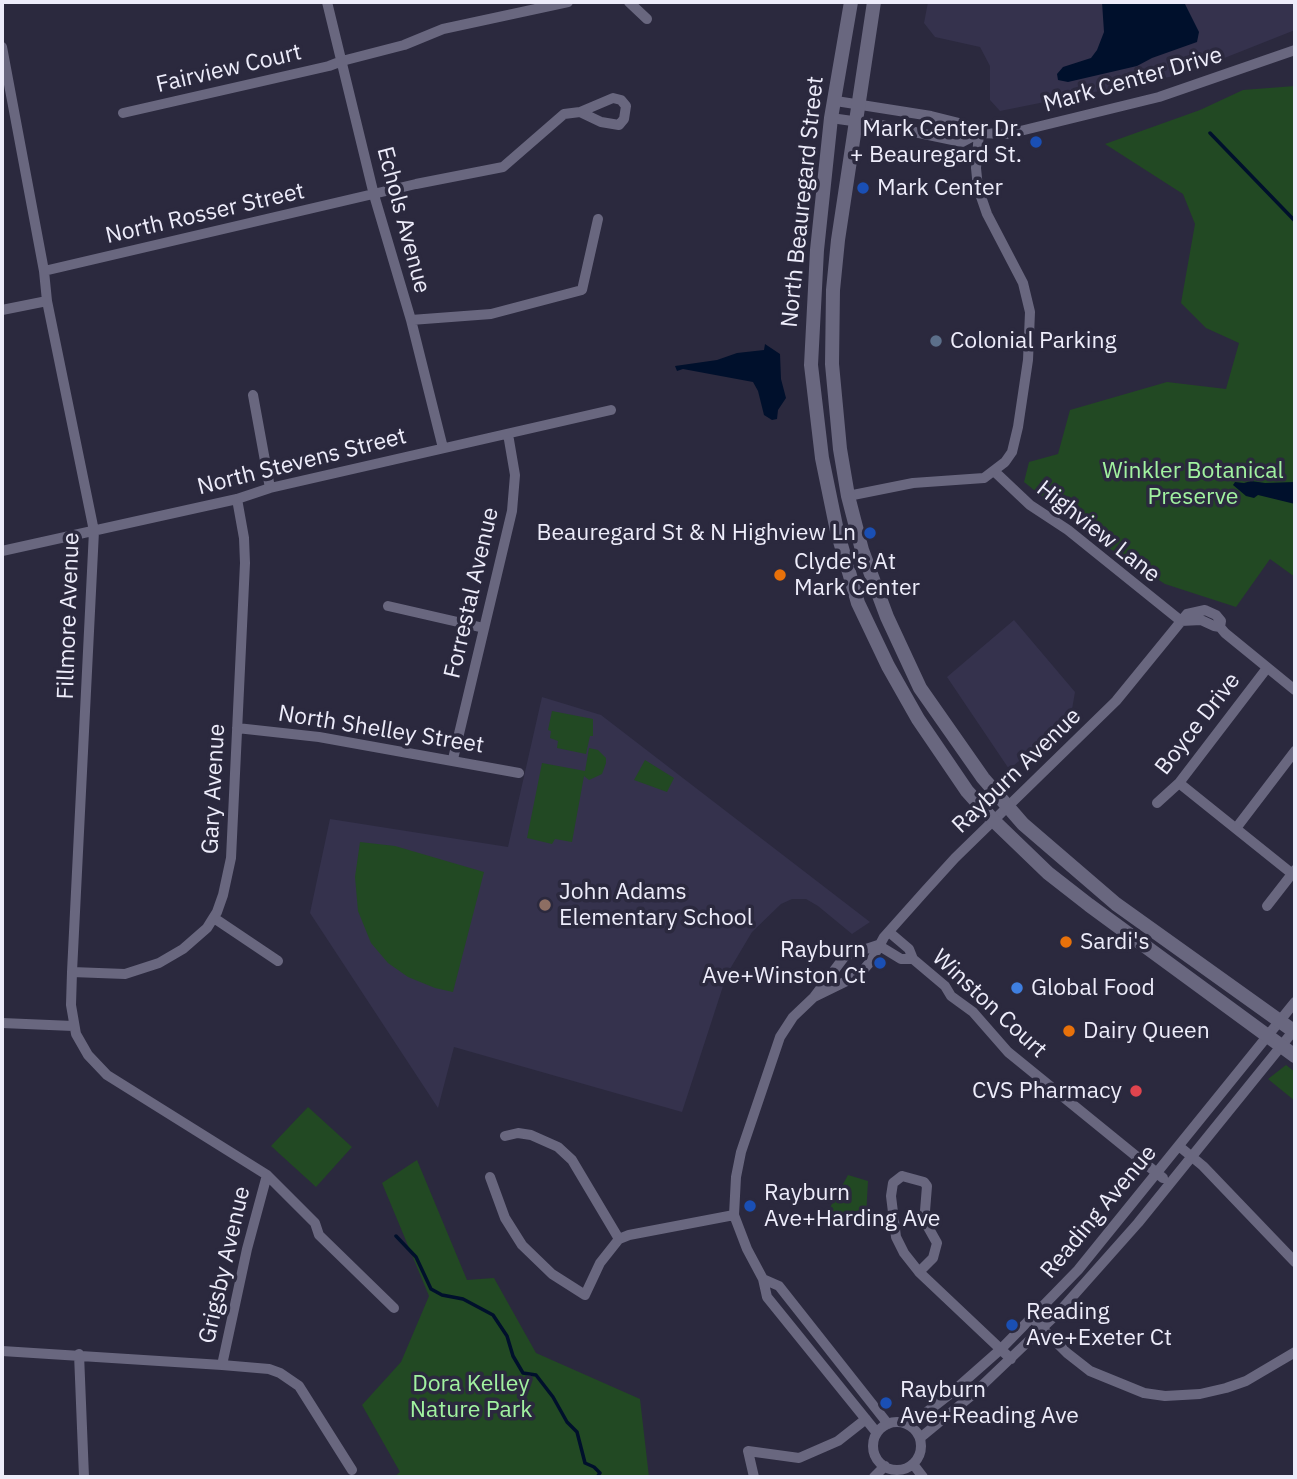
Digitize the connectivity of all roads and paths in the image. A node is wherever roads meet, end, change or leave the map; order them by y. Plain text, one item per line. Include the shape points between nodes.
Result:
1 (327, 2) edge
2 (568, 2) edge
3 (629, 2) edge
4 (851, 2) edge
5 (874, 2) edge
6 (646, 19) dead end
7 (2, 47) edge
8 (1295, 50) edge
9 (342, 61) junction
10 (836, 101) junction
11 (858, 104) junction
12 (580, 112) dead end
13 (123, 113) dead end
14 (831, 118) junction
15 (856, 121) junction
16 (979, 133) junction
17 (374, 195) junction
18 (598, 219) dead end
19 (44, 271) junction
20 (47, 301) junction
21 (2, 310) edge
22 (411, 320) junction
23 (253, 395) dead end
24 (611, 410) dead end
25 (508, 434) junction
26 (443, 448) junction
27 (994, 471) junction
28 (270, 488) junction
29 (848, 496) junction
30 (237, 499) junction
31 (94, 531) junction
32 (2, 551) edge
33 (388, 606) dead end
34 (1181, 621) junction
35 (484, 628) junction
36 (1267, 668) junction
37 (1295, 690) edge
38 (237, 728) junction
39 (1295, 751) edge
40 (453, 760) junction
41 (519, 773) dead end
42 (1179, 783) junction
43 (1157, 803) dead end
44 (1007, 807) junction
45 (993, 820) junction
46 (1237, 827) junction
47 (1294, 873) edge
48 (1267, 906) dead end
49 (214, 918) junction
50 (889, 932) junction
51 (878, 945) junction
52 (913, 959) junction
53 (278, 961) dead end
54 (72, 972) junction
55 (814, 997) junction
56 (1295, 1002) edge
57 (1280, 1021) junction
58 (2, 1023) edge
59 (73, 1026) junction
60 (1295, 1031) edge
61 (1268, 1036) junction
62 (1281, 1045) junction
63 (1295, 1056) edge
64 (505, 1136) dead end
65 (1180, 1147) junction
66 (1191, 1156) junction
67 (1158, 1174) junction
68 (267, 1175) junction
69 (491, 1177) dead end
70 (1170, 1183) junction
71 (734, 1215) junction
72 (619, 1239) junction
73 (1295, 1262) edge
74 (919, 1272) junction
75 (763, 1279) junction
76 (394, 1308) dead end
77 (1032, 1318) junction
78 (1043, 1329) junction
79 (1001, 1349) junction
80 (2, 1351) edge
81 (1295, 1352) edge
82 (79, 1354) junction
83 (1011, 1359) junction
84 (222, 1365) junction
85 (866, 1419) junction
86 (888, 1424) junction
87 (910, 1425) junction
88 (877, 1433) junction
89 (920, 1438) junction
90 (913, 1464) junction
91 (885, 1466) junction
92 (352, 1470) dead end
93 (84, 1477) edge
94 (754, 1477) edge
95 (874, 1477) edge
96 (923, 1477) edge

1 - 9 street, Echols Avenue
2 - 9 street, Fairview Court via 443,29
3 - 6 street
4 - 10 main road, North Beauregard Street
5 - 11 main road, North Beauregard Street
7 - 19 street, Fillmore Avenue
8 - 16 street, Mark Center Drive via 1159,97 1007,134
9 - 13 street, Fairview Court
9 - 17 street, Echols Avenue
10 - 11 street, Mark Center Drive
10 - 14 main road, North Beauregard Street
11 - 15 main road, North Beauregard Street
11 - 16 street, Mark Center Drive via 931,116
12 - 17 street, North Rosser Street via 564,114 503,167
14 - 15 street, Mark Center Drive
14 - 45 main road, North Beauregard Street via 813,289 811,365 822,458 837,531 859,603 898,685 930,740
15 - 16 street, Mark Center Drive via 962,142
15 - 29 main road, North Beauregard Street via 831,322 834,403
16 - 27 street via 978,188 1023,283 1030,312 1031,338 1018,427 1012,452
17 - 19 street, North Rosser Street
17 - 22 street, Echols Avenue
18 - 22 street via 582,290 491,314
19 - 20 street, Fillmore Avenue
20 - 21 street
20 - 31 street, Fillmore Avenue
22 - 26 street, Echols Avenue
23 - 28 street
24 - 25 street, North Stevens Street
25 - 26 street, North Stevens Street
25 - 35 street, Forrestal Avenue via 515,492
26 - 28 street, North Stevens Street
27 - 29 street via 984,478 913,483
27 - 34 street, Highview Lane via 1030,505
28 - 30 street, North Stevens Street
29 - 44 main road, North Beauregard Street via 873,583 920,688
30 - 31 street, North Stevens Street
30 - 38 street, Gary Avenue via 245,562
31 - 32 street, North Stevens Street
31 - 54 street, Fillmore Avenue
33 - 35 street
34 - 36 street via 1201,620 1220,627
34 - 44 street, Rayburn Avenue via 1116,701
35 - 40 street, Forrestal Avenue
36 - 37 street
36 - 42 street, Boyce Drive
38 - 40 street, North Shelley Street
38 - 49 street, Gary Avenue via 231,858
39 - 46 street
40 - 41 street, North Shelley Street
42 - 43 street, Boyce Drive
42 - 46 street
44 - 45 street, Rayburn Avenue
44 - 57 main road, North Beauregard Street via 1116,904
45 - 50 street, Rayburn Avenue
45 - 61 main road, North Beauregard Street via 1048,873
46 - 47 street
47 - 48 street
49 - 53 street
49 - 54 street, Gary Avenue via 183,949 147,968 125,974
50 - 51 street, Rayburn Avenue
50 - 52 street, Winston Court via 909,949
51 - 52 street, Winston Court via 901,959
51 - 55 street, Rayburn Avenue via 859,975
51 - 55 street, Rayburn Avenue via 845,956
52 - 67 street, Winston Court via 973,1012 1008,1052
54 - 59 street, Fillmore Avenue
55 - 71 street, Rayburn Avenue via 793,1017 774,1051 741,1152
56 - 57 street, Reading Avenue
57 - 60 main road, North Beauregard Street
57 - 61 street, Reading Avenue
58 - 59 street
59 - 68 street via 88,1055 107,1075
60 - 62 street, Reading Avenue
61 - 62 main road, North Beauregard Street
61 - 65 street, Reading Avenue
62 - 63 main road, North Beauregard Street
62 - 66 street, Reading Avenue
64 - 72 street via 531,1135 558,1147 572,1160
65 - 66 street
65 - 67 street, Reading Avenue
66 - 70 street, Reading Avenue
66 - 73 street
67 - 70 street, Winston Court
67 - 77 street, Reading Avenue via 1079,1270
68 - 76 street via 315,1223 319,1235
68 - 84 street, Grigsby Avenue
69 - 72 street via 505,1218 522,1245 552,1274 585,1295 600,1263
70 - 78 street, Reading Avenue
71 - 72 street
71 - 75 street, Rayburn Avenue
74 - 74 street via 896,1237 891,1196 893,1183 902,1176 927,1186 925,1211 937,1251
74 - 79 street
75 - 85 street, Rayburn Avenue via 767,1297
75 - 86 street, Rayburn Avenue via 779,1286
77 - 78 street
77 - 79 street, Reading Avenue
78 - 81 street via 1090,1371 1165,1396 1226,1388
78 - 83 street, Reading Avenue
79 - 83 street
79 - 87 street, Reading Avenue
80 - 82 street
82 - 84 street
82 - 93 street
83 - 89 street, Reading Avenue
84 - 92 street via 269,1369 290,1379 304,1393
85 - 88 street, Rayburn Avenue
85 - 94 street via 838,1441 799,1458 748,1451
86 - 87 street
86 - 88 street
87 - 89 street
88 - 91 street via 875,1455
89 - 90 street
90 - 91 street via 899,1469
90 - 96 street
91 - 95 street

